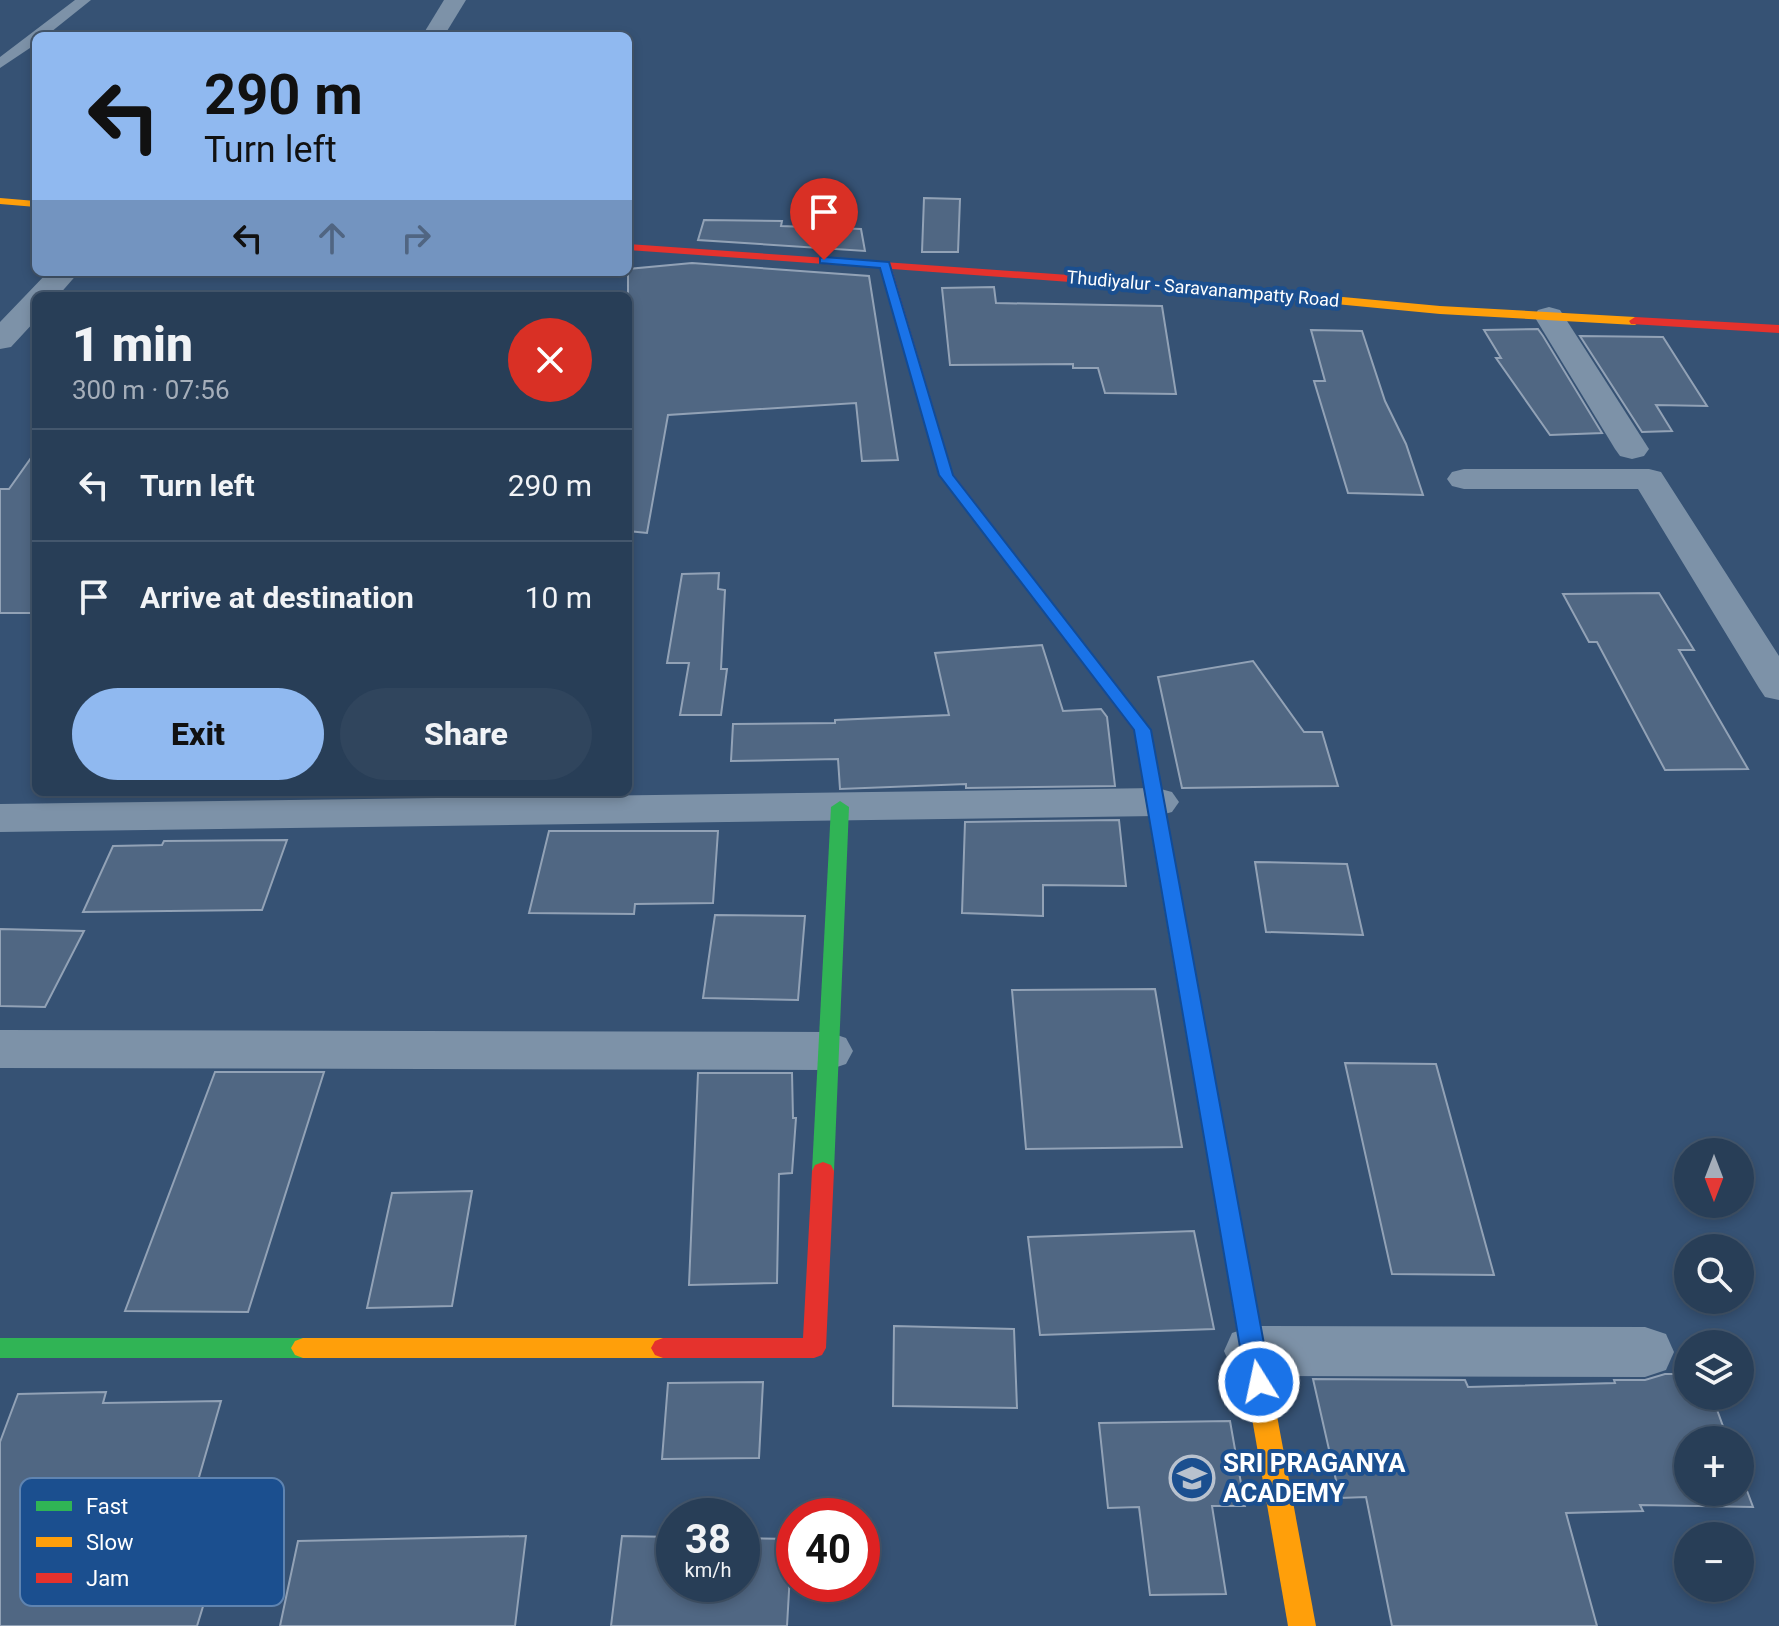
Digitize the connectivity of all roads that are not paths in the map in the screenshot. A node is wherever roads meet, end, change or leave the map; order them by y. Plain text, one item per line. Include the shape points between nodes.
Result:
1 (84, 0) edge
2 (455, 0) edge
3 (41, 32) edge
4 (435, 32) edge
5 (32, 39) edge
6 (0, 64) edge
7 (0, 201) edge
8 (32, 204) edge
9 (632, 247) edge
10 (885, 264) junction
11 (60, 276) edge
12 (46, 292) edge
13 (32, 306) edge
14 (1549, 316) junction
15 (1779, 329) edge
16 (0, 340) edge
17 (1632, 449) dead end
18 (1464, 479) dead end
19 (1779, 688) edge
20 (1157, 802) junction
21 (840, 807) junction
22 (0, 818) edge
23 (0, 1049) edge
24 (828, 1051) junction
25 (0, 1348) edge
26 (1253, 1351) junction
27 (1645, 1352) dead end
28 (1302, 1626) edge

1 - 3 lane
2 - 4 street
5 - 6 lane
7 - 8 street
9 - 10 street, Thudiyalur - Saravanampatty Road
10 - 14 street, Thudiyalur - Saravanampatty Road
10 - 20 street via 946,475 1142,730
11 - 12 street
13 - 16 street
14 - 15 street, Thudiyalur - Saravanampatty Road
14 - 17 street
18 - 19 street via 1649,479
20 - 21 street
20 - 26 street
21 - 22 street
21 - 24 street
23 - 24 street
24 - 25 street via 814,1348
26 - 27 street
26 - 28 street

